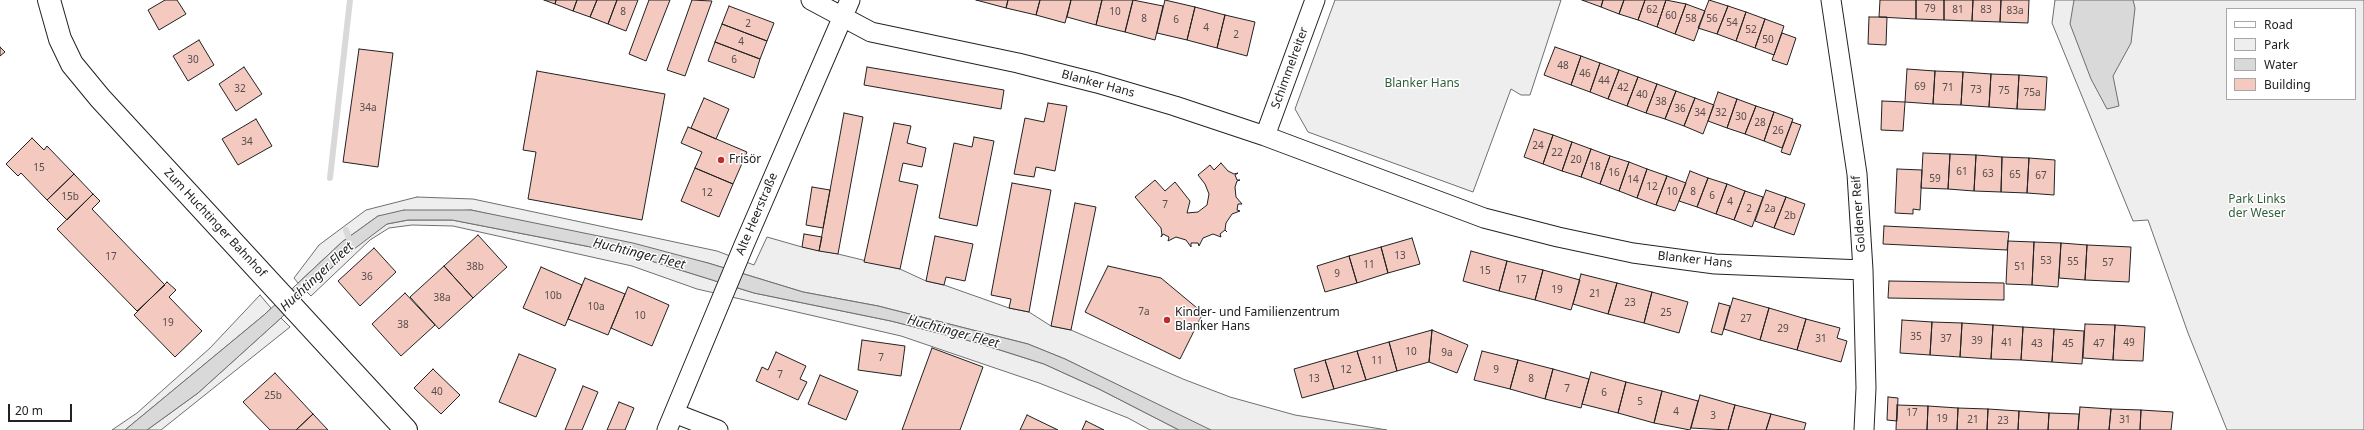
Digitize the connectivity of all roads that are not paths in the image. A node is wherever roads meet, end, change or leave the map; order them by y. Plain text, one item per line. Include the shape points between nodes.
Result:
1 (49, 0) edge
2 (811, 0) edge
3 (850, 0) edge
4 (1315, 0) edge
5 (1831, 0) edge
6 (843, 17) junction
7 (1265, 136) junction
8 (1863, 270) junction
9 (671, 422) edge
10 (406, 430) edge
11 (718, 430) edge
12 (1864, 430) edge

1 - 10 street, Zum Huchtinger Bahnhof via 60,39 72,64 133,135
2 - 6 street, Blanker Hans
3 - 6 street, Alte Heerstraße
4 - 7 street, Schimmelreiter
5 - 8 street, Goldener Reif via 1857,174
6 - 7 street, Blanker Hans via 871,32 1018,63 1097,83
6 - 9 street, Alte Heerstraße via 734,268
7 - 8 street, Blanker Hans via 1484,218 1566,239 1633,254 1715,264
8 - 12 street, Goldener Reif via 1866,388
9 - 11 street

